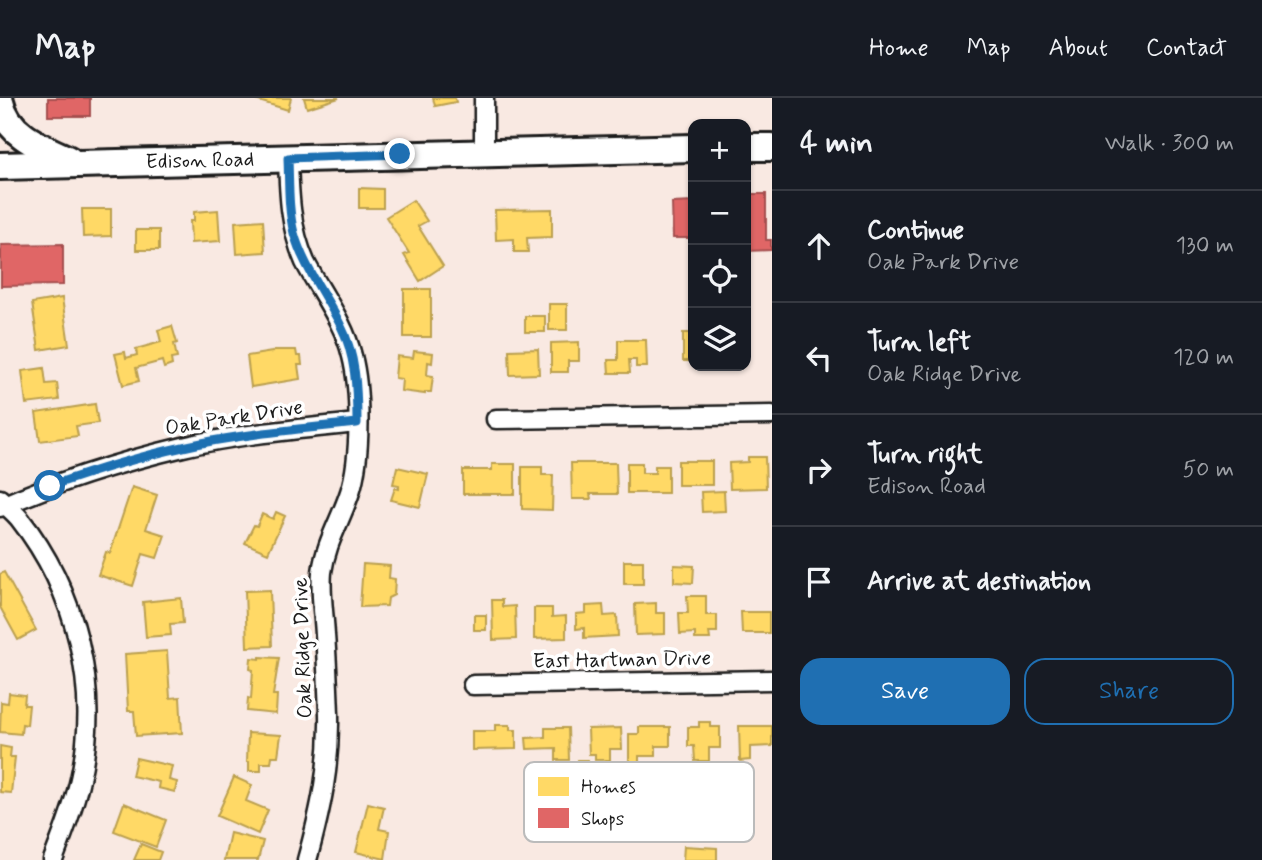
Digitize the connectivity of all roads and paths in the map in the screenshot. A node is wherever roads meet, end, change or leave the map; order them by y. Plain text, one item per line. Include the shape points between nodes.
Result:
1 (484, 98) edge
2 (0, 101) edge
3 (772, 147) edge
4 (688, 148) edge
5 (751, 148) edge
6 (484, 152) junction
7 (288, 158) junction
8 (77, 164) junction
9 (0, 166) edge
10 (772, 415) edge
11 (496, 419) dead end
12 (357, 423) junction
13 (2, 504) edge
14 (772, 680) edge
15 (473, 685) dead end
16 (53, 860) edge
17 (307, 860) edge

1 - 6 street
2 - 8 main road via 11,127 37,146
3 - 5 main road
4 - 6 main road, Edison Road
6 - 7 main road, Edison Road
7 - 8 main road, Edison Road
7 - 12 street, Oak Ridge Drive via 294,234 353,357
8 - 9 main road, Edison Road
10 - 11 street
12 - 13 street, Oak Park Drive via 184,447 89,472
12 - 17 street, Oak Ridge Drive via 357,469 326,548 322,574 328,755 325,788
13 - 16 street via 18,517 54,572 79,639 85,676 87,715 81,777
14 - 15 street, East Hartman Drive

